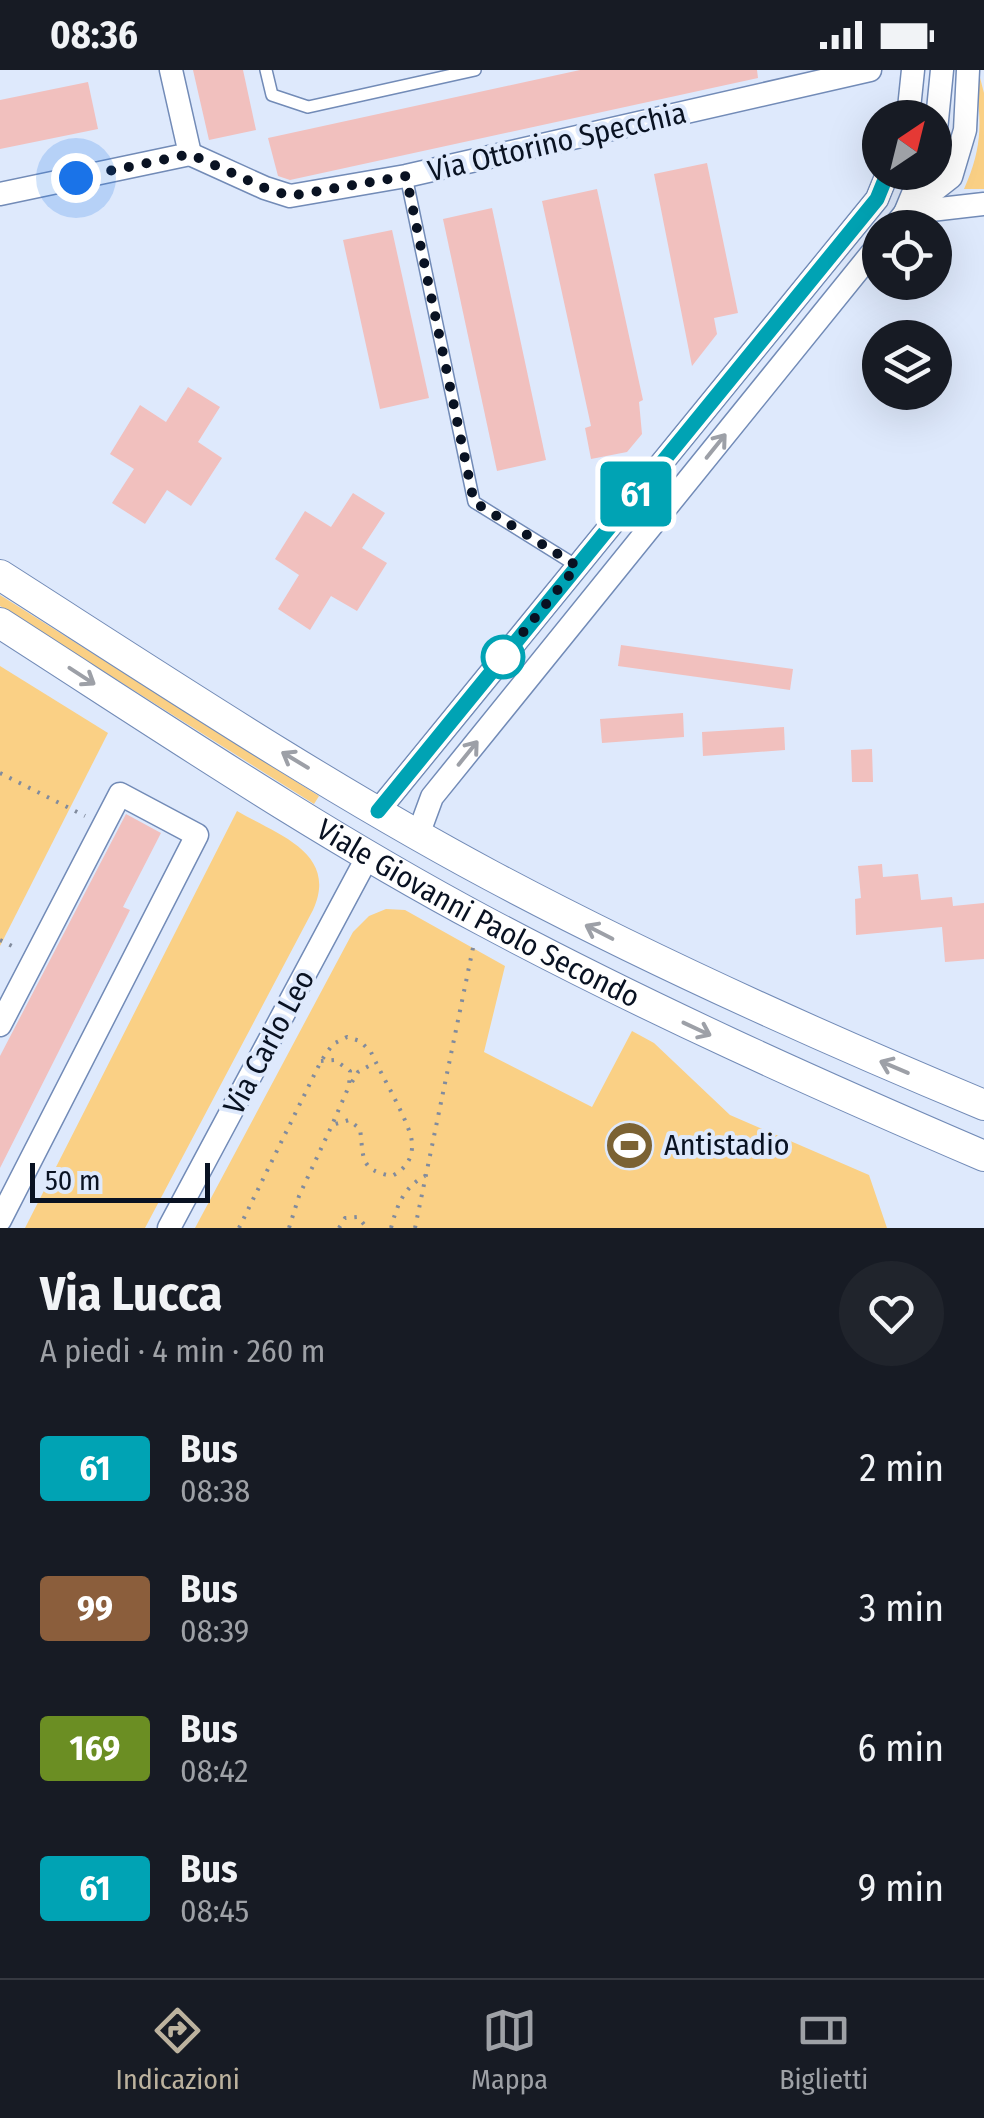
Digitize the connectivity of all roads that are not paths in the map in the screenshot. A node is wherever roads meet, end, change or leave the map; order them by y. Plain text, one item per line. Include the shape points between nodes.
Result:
1 (170, 70) edge
2 (266, 70) edge
3 (475, 70) edge
4 (870, 70) edge
5 (913, 70) edge
6 (942, 70) edge
7 (968, 70) edge
8 (910, 100) edge
9 (939, 100) edge
10 (190, 154) junction
11 (406, 176) junction
12 (881, 190) edge
13 (0, 194) edge
14 (877, 199) junction
15 (984, 204) edge
16 (889, 210) edge
17 (911, 210) edge
18 (952, 210) edge
19 (862, 266) edge
20 (577, 566) junction
21 (0, 576) edge
22 (0, 623) edge
23 (378, 811) junction
24 (418, 835) junction
25 (368, 856) junction
26 (0, 1025) edge
27 (984, 1105) edge
28 (984, 1156) edge
29 (0, 1220) edge
30 (169, 1228) edge

1 - 10 street
2 - 3 lane via 272,94 308,107
4 - 11 street, Via Ottorino Specchia
5 - 8 street
6 - 9 street
7 - 17 street via 965,130 951,177
10 - 11 street, Via Ottorino Specchia via 290,196
10 - 13 street
11 - 20 lane via 474,502
12 - 14 street
14 - 16 street
14 - 20 street
15 - 18 street
24 -> 19 street via 432,797
20 - 23 street
23 -> 21 main road, Viale Giovanni Paolo Secondo
22 -> 25 main road, Viale Giovanni Paolo Secondo
23 - 24 main road, Viale Giovanni Paolo Secondo
27 -> 24 main road, Viale Giovanni Paolo Secondo via 688,977
25 -> 28 main road, Viale Giovanni Paolo Secondo via 678,1020
25 - 30 street, Via Carlo Leo
26 - 29 street via 120,794 198,834

